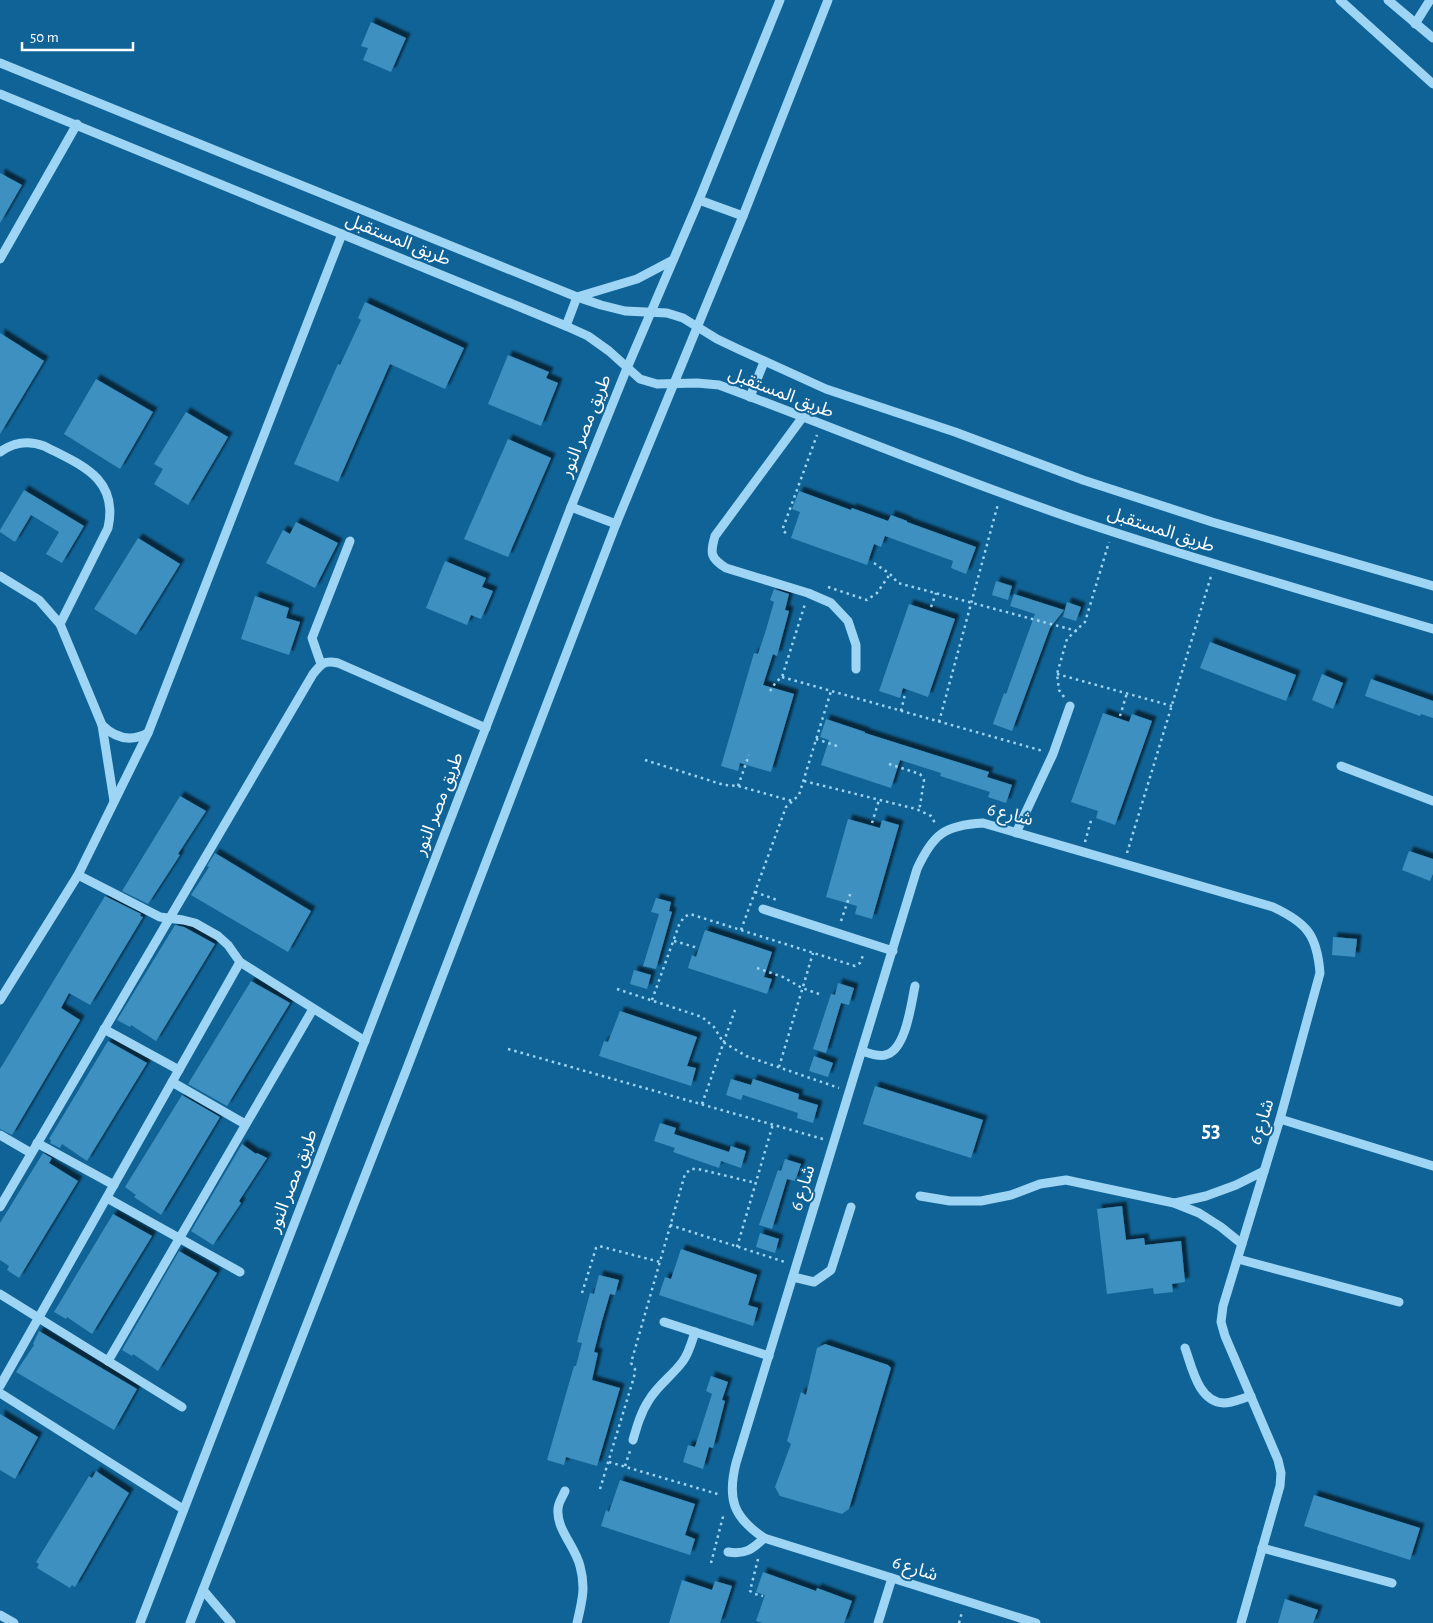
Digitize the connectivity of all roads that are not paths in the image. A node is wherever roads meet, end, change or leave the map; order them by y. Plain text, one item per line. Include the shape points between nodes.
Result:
1 (780, 0) edge
2 (828, 0) edge
3 (1340, 0) edge
4 (1388, 0) edge
5 (1430, 0) edge
6 (1415, 24) junction
7 (1433, 38) edge
8 (0, 63) edge
9 (1433, 84) edge
10 (0, 94) edge
11 (76, 124) junction
12 (699, 200) junction
13 (743, 216) junction
14 (342, 234) junction
15 (0, 259) edge
16 (674, 260) junction
17 (577, 297) junction
18 (650, 313) junction
19 (566, 326) junction
20 (697, 326) junction
21 (764, 362) junction
22 (627, 368) junction
23 (674, 384) junction
24 (750, 396) junction
25 (802, 418) junction
26 (0, 452) edge
27 (571, 506) junction
28 (616, 524) junction
29 (350, 541) dead end
30 (0, 576) edge
31 (1433, 586) edge
32 (60, 624) junction
33 (1433, 629) edge
34 (320, 664) junction
35 (856, 670) dead end
36 (1070, 706) road end
37 (102, 725) junction
38 (486, 728) junction
39 (148, 733) junction
40 (1341, 766) dead end
41 (1433, 801) edge
42 (114, 802) junction
43 (1016, 833) junction
44 (78, 875) junction
45 (763, 909) dead end
46 (169, 918) junction
47 (893, 951) junction
48 (240, 962) junction
49 (916, 986) dead end
50 (0, 1000) edge
51 (313, 1009) junction
52 (104, 1029) junction
53 (365, 1041) junction
54 (862, 1052) junction
55 (179, 1070) junction
56 (172, 1082) junction
57 (1280, 1119) junction
58 (246, 1124) junction
59 (0, 1135) edge
60 (37, 1143) junction
61 (32, 1153) junction
62 (1433, 1166) edge
63 (1264, 1171) junction
64 (114, 1186) junction
65 (920, 1196) dead end
66 (107, 1198) junction
67 (1174, 1203) junction
68 (0, 1207) edge
69 (851, 1207) dead end
70 (179, 1238) junction
71 (1242, 1244) junction
72 (1238, 1259) junction
73 (240, 1272) dead end
74 (793, 1276) junction
75 (0, 1294) edge
76 (1399, 1302) dead end
77 (38, 1318) junction
78 (664, 1322) dead end
79 (695, 1332) junction
80 (1185, 1348) dead end
81 (769, 1356) junction
82 (108, 1361) junction
83 (0, 1386) edge
84 (0, 1393) edge
85 (1251, 1396) junction
86 (182, 1407) dead end
87 (633, 1440) road end
88 (565, 1491) dead end
89 (183, 1509) junction
90 (764, 1538) junction
91 (1262, 1548) junction
92 (728, 1552) dead end
93 (892, 1578) junction
94 (1392, 1583) dead end
95 (203, 1590) junction
96 (0, 1615) edge
97 (14, 1623) edge
98 (140, 1623) edge
99 (190, 1623) edge
100 (231, 1623) edge
101 (577, 1623) edge
102 (878, 1623) edge
103 (1036, 1623) edge
104 (1241, 1623) edge

1 - 12 street, طريق مصر النور
2 - 13 street
3 - 9 street
4 - 6 street
5 - 6 street
6 - 7 street
8 - 17 street, طريق المستقبل
10 - 11 street, طريق المستقبل
11 - 14 street, طريق المستقبل
11 - 15 street
12 - 13 street
12 - 16 street, طريق مصر النور
13 - 20 street
14 - 19 street, طريق المستقبل
14 - 39 street
16 - 17 street via 637,278
16 - 18 street, طريق مصر النور
17 - 18 street, طريق المستقبل via 626,311
17 - 19 street
18 - 20 street, طريق المستقبل via 667,313
18 - 22 street, طريق مصر النور
19 - 22 street, طريق المستقبل via 588,336
20 - 21 street, طريق المستقبل
20 - 23 street
21 - 24 street
21 - 31 street, طريق المستقبل via 826,389 955,432 1082,480 1212,522
22 - 23 street, طريق المستقبل via 640,379
22 - 27 street, طريق مصر النور
23 - 24 street, طريق المستقبل via 719,385
23 - 28 street
24 - 25 street, طريق المستقبل
25 - 33 street, طريق المستقبل via 937,470 1112,531
25 - 35 street via 716,536 711,551 716,562 726,568 831,603 848,621 856,645
26 - 32 street via 23,442 44,446 88,469 106,492 111,510 108,528
27 - 28 street
27 - 38 street, طريق مصر النور
28 - 95 street via 408,1068
29 - 34 street via 312,638
30 - 32 street via 32,594
32 - 37 street
34 - 38 street via 338,663
34 - 46 street
36 - 43 street via 1053,754
37 - 39 street via 116,736 125,738
37 - 42 street
38 - 53 street, طريق مصر النور
39 - 42 street
40 - 41 street
42 - 44 street
43 - 47 street, شارع 6 via 983,823 962,824 942,834 926,849
43 - 57 street, شارع 6 via 1273,907 1293,916 1309,931 1318,951 1320,973
44 - 46 street via 160,917
44 - 50 street
45 - 47 street
46 - 48 street via 195,923 218,936
46 - 52 street
47 - 54 street, شارع 6
48 - 51 street
48 - 55 street
49 - 54 street via 902,1042 895,1051 884,1056
51 - 53 street
51 - 58 street
52 - 55 street
52 - 60 street
53 - 89 street, طريق مصر النور
54 - 74 street, شارع 6
55 - 56 street
56 - 58 street
56 - 64 street
57 - 62 street
57 - 63 street, شارع 6
58 - 70 street
59 - 61 street
60 - 61 street
60 - 64 street
61 - 68 street
63 - 67 street via 1221,1191
63 - 71 street, شارع 6
64 - 66 street
65 - 67 street via 950,1201 981,1201 1066,1180
66 - 70 street
66 - 77 street
67 - 71 street via 1199,1213
69 - 74 street via 831,1270 814,1282
70 - 73 street
70 - 82 street
71 - 72 street, شارع 6
72 - 76 street
72 - 85 street, شارع 6 via 1221,1322
74 - 81 street, شارع 6
75 - 77 street
77 - 82 street
77 - 83 street
78 - 79 street
79 - 81 street
79 - 87 street via 683,1361 649,1400
80 - 85 street via 1200,1389 1210,1399 1224,1403
81 - 90 street, شارع 6 via 736,1463 730,1497 749,1528
82 - 86 street
84 - 89 street
85 - 91 street, شارع 6 via 1281,1473
88 - 101 street via 558,1508 560,1527 580,1565 584,1589
89 - 98 street, طريق مصر النور
90 - 92 street via 752,1550
90 - 93 street, شارع 6
91 - 94 street
91 - 104 street, شارع 6
93 - 102 street
93 - 103 street, شارع 6
95 - 99 street
95 - 100 street
96 - 97 street

